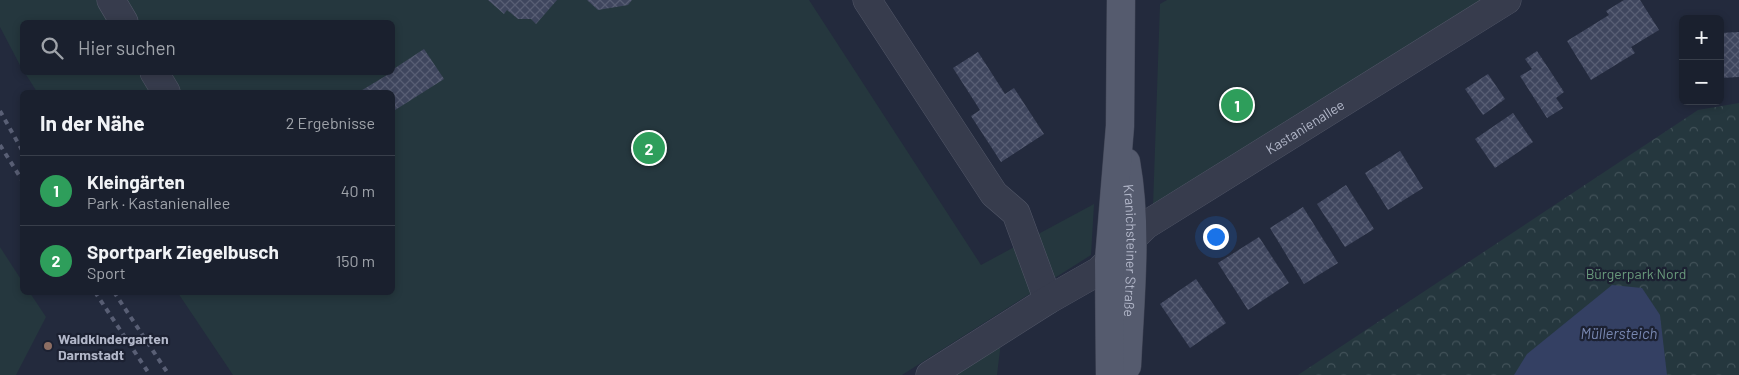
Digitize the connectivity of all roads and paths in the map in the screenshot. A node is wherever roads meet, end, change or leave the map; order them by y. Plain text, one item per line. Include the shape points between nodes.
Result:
1 (111, 0) edge
2 (867, 0) edge
3 (1121, 0) edge
4 (1507, 0) edge
5 (123, 20) edge
6 (156, 75) edge
7 (165, 90) edge
8 (1120, 126) junction
9 (1132, 238) junction
10 (1108, 260) junction
11 (1048, 300) junction
12 (930, 375) edge
13 (1110, 375) edge
14 (1126, 375) edge

1 - 5 street
2 - 11 street via 994,194 1016,213
3 - 8 main road, Kranichsteiner Straße
4 - 9 street, Kastanienallee via 1146,225
6 - 7 street
8 - 9 main road, Kranichsteiner Straße via 1131,191
8 - 10 main road, Kranichsteiner Straße
9 - 10 street, Kastanienallee
9 - 14 main road, Kranichsteiner Straße
10 - 11 street, Kastanienallee via 1099,271
10 - 13 main road, Kranichsteiner Straße
11 - 12 street, Kastanienallee

